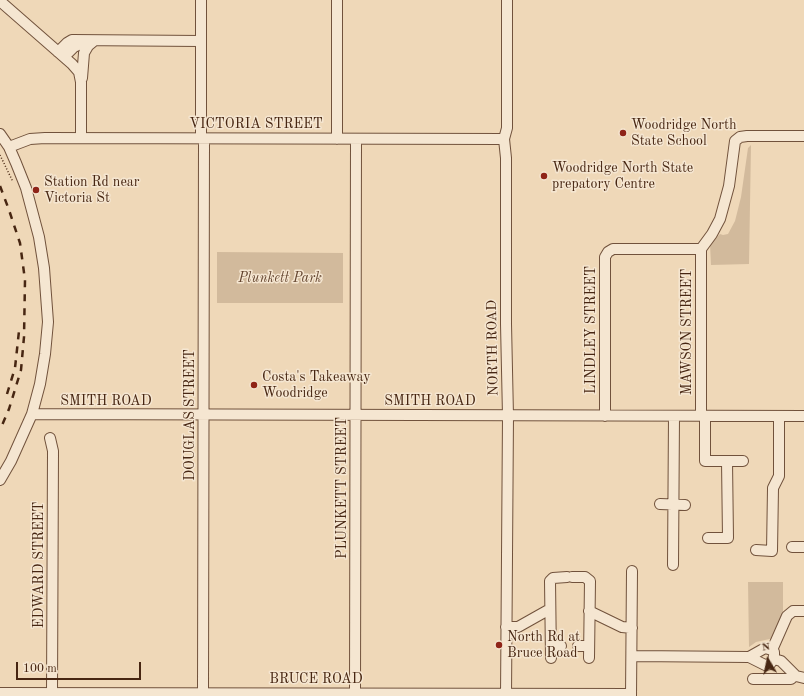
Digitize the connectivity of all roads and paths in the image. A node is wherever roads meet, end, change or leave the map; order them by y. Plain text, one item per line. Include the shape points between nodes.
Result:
1 (201, 0) edge
2 (337, 0) edge
3 (507, 0) edge
4 (0, 1) edge
5 (40, 36) junction
6 (73, 40) junction
7 (92, 41) junction
8 (201, 41) junction
9 (61, 54) junction
10 (81, 82) junction
11 (0, 134) edge
12 (804, 136) edge
13 (81, 137) junction
14 (203, 138) junction
15 (337, 138) junction
16 (356, 139) junction
17 (504, 139) junction
18 (9, 148) junction
19 (0, 155) edge
20 (14, 185) dead end
21 (701, 249) junction
22 (32, 414) junction
23 (204, 415) junction
24 (356, 415) junction
25 (508, 416) junction
26 (605, 416) junction
27 (674, 416) junction
28 (703, 416) junction
29 (779, 416) junction
30 (804, 416) edge
31 (50, 438) dead end
32 (727, 461) junction
33 (743, 461) dead end
34 (0, 480) edge
35 (660, 504) dead end
36 (672, 504) junction
37 (685, 505) dead end
38 (708, 538) dead end
39 (792, 547) dead end
40 (804, 547) edge
41 (756, 550) dead end
42 (673, 565) dead end
43 (632, 571) dead end
44 (550, 609) junction
45 (589, 610) junction
46 (804, 611) edge
47 (506, 627) junction
48 (632, 628) junction
49 (551, 646) junction
50 (561, 646) dead end
51 (578, 646) dead end
52 (589, 646) junction
53 (773, 654) junction
54 (632, 656) junction
55 (749, 657) junction
56 (551, 658) dead end
57 (589, 658) dead end
58 (800, 676) edge
59 (753, 679) dead end
60 (203, 692) junction
61 (355, 692) junction
62 (0, 693) edge
63 (52, 693) junction
64 (249, 694) edge
65 (324, 694) edge
66 (421, 694) edge
67 (506, 694) edge
68 (631, 695) edge

1 - 8 street, DOUGLAS STREET
2 - 15 street
3 - 17 street, NORTH ROAD via 507,128
4 - 5 street
5 - 6 street via 52,40
5 - 9 street
6 - 7 street
6 - 9 street via 67,43
7 - 8 street
7 - 9 street via 76,45
7 - 10 street via 84,53
8 - 14 street, DOUGLAS STREET
9 - 10 street via 77,69
10 - 13 street
11 - 18 street
12 - 21 street via 747,136 735,141 729,186 720,219
13 - 14 street, VICTORIA STREET
13 - 18 street, VICTORIA STREET via 30,139
14 - 15 street, VICTORIA STREET
14 - 23 street, DOUGLAS STREET
15 - 16 street, VICTORIA STREET
16 - 17 street, VICTORIA STREET
16 - 24 street, PLUNKETT STREET
17 - 25 street, NORTH ROAD
18 - 22 street via 26,188 39,237 47,296 45,354
19 - 20 path
21 - 26 street, LINDLEY STREET via 613,249 605,257
21 - 28 street, MAWSON STREET
22 - 23 street, SMITH ROAD
22 - 34 street
23 - 24 street, SMITH ROAD
23 - 60 street, DOUGLAS STREET
24 - 25 street, SMITH ROAD
24 - 61 street, PLUNKETT STREET
25 - 26 street, SMITH ROAD
25 - 47 street, NORTH ROAD
26 - 27 street, SMITH ROAD
27 - 28 street, SMITH ROAD
27 - 36 street
28 - 29 street, SMITH ROAD
28 - 32 street, MAWSON STREET via 706,461
29 - 30 street, SMITH ROAD
29 - 41 street via 779,476 773,488 772,550
31 - 63 street, EDWARD STREET via 53,452
32 - 33 street
32 - 38 street via 728,538
35 - 36 street
36 - 37 street
36 - 42 street
39 - 40 street
43 - 48 street
44 - 45 street via 550,581 553,578 569,577 585,578 590,581
44 - 47 street via 518,627
44 - 49 street
45 - 48 street via 622,628
45 - 52 street
46 - 53 street via 793,611 788,616
47 - 67 street, NORTH ROAD
48 - 54 street
49 - 50 street
49 - 56 street
51 - 52 street
52 - 57 street
53 - 55 street via 765,648
53 - 55 street via 770,664 765,665
53 - 58 street
54 - 55 street
54 - 68 street
58 - 59 street via 791,679
60 - 63 street, BRUCE ROAD
60 - 64 street, BRUCE ROAD
61 - 65 street, BRUCE ROAD
61 - 66 street, BRUCE ROAD
62 - 63 street, BRUCE ROAD
64 - 65 street, BRUCE ROAD
66 - 67 street, BRUCE ROAD
67 - 68 street, BRUCE ROAD

